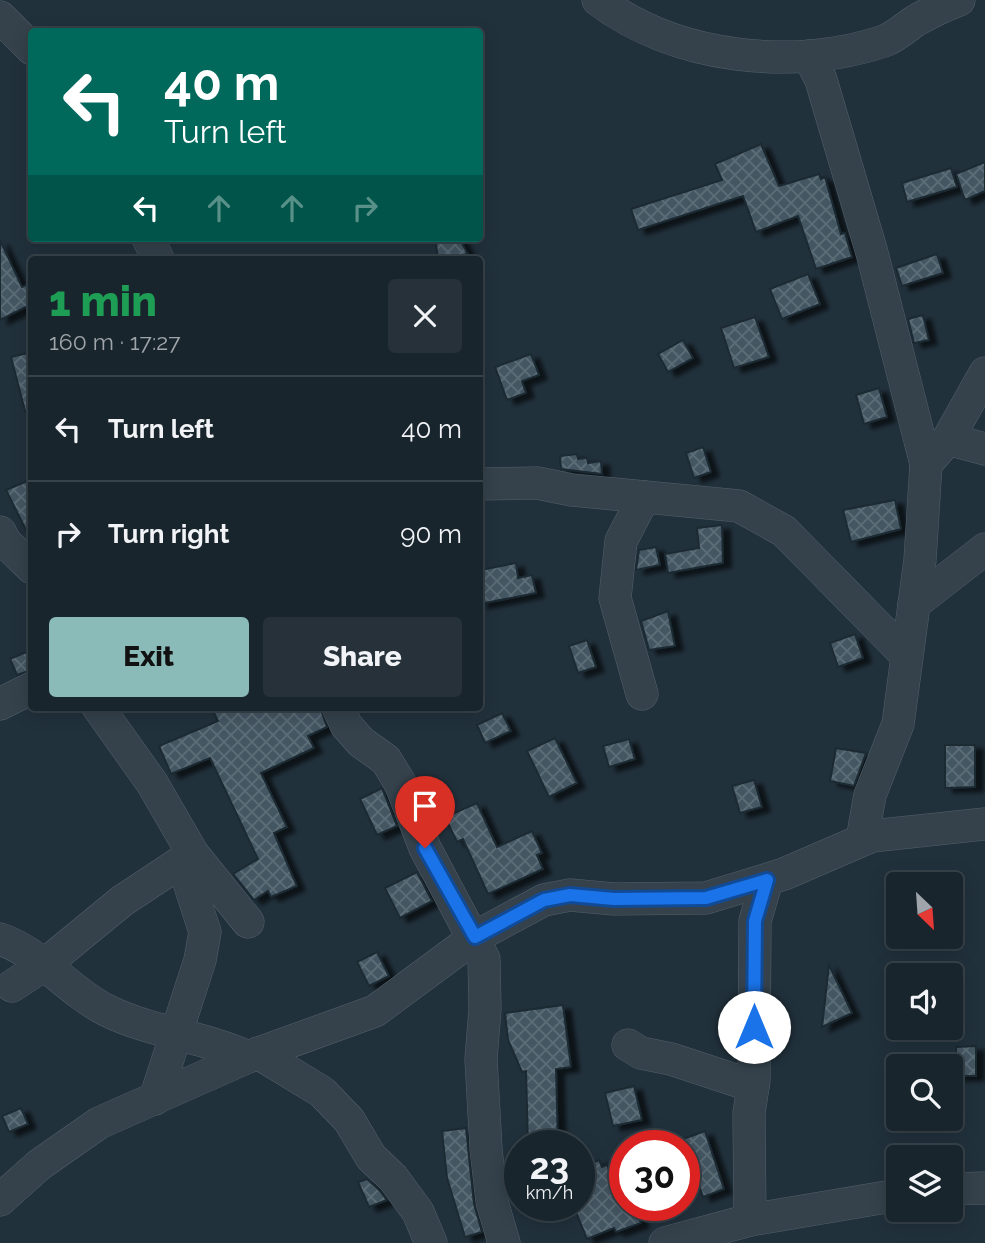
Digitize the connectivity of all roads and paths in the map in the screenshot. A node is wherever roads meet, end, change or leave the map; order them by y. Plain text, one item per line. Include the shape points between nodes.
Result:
1 (598, 0) edge
2 (959, 0) edge
3 (0, 16) edge
4 (28, 45) edge
5 (809, 56) junction
6 (985, 373) edge
7 (948, 439) junction
8 (985, 449) edge
9 (926, 464) junction
10 (483, 484) edge
11 (644, 497) junction
12 (0, 532) edge
13 (985, 550) edge
14 (28, 564) edge
15 (914, 604) junction
16 (906, 655) junction
17 (28, 690) edge
18 (642, 694) dead end
19 (0, 704) edge
20 (101, 711) edge
21 (340, 711) edge
22 (985, 824) edge
23 (862, 840) junction
24 (188, 857) junction
25 (767, 880) junction
26 (248, 922) dead end
27 (475, 937) junction
28 (0, 939) edge
29 (44, 965) junction
30 (12, 986) dead end
31 (175, 1035) junction
32 (628, 1045) dead end
33 (253, 1055) junction
34 (753, 1086) junction
35 (155, 1099) junction
36 (985, 1188) edge
37 (963, 1189) edge
38 (886, 1197) edge
39 (0, 1200) edge
40 (750, 1220) junction
41 (431, 1243) edge
42 (504, 1243) edge
43 (665, 1243) edge

1 - 5 street via 622,19 674,40 750,54
2 - 5 street via 887,40
3 - 4 street
5 - 9 street via 821,80 872,253
6 - 7 street
7 - 8 street
7 - 9 street
9 - 15 street
10 - 11 street via 537,483
11 - 16 street via 739,506 784,531
11 - 18 street via 621,541 615,598
12 - 14 street
13 - 15 street
15 - 16 street
16 - 23 street via 898,724 870,795
17 - 19 street
20 - 24 street via 152,783
21 - 27 street via 346,725 386,760 400,783 425,848
22 - 23 street
23 - 25 street
24 - 26 street
24 - 29 street via 122,901
24 - 31 street via 205,932
25 - 27 street via 706,898 570,895 544,900
25 - 34 street via 755,921
27 - 33 street via 375,1011
27 - 42 street via 484,958 486,980 481,1059 486,1149 492,1202
28 - 29 street via 23,947
29 - 30 street
29 - 31 street via 105,1009
31 - 33 street
31 - 35 street
32 - 34 street
33 - 35 street
33 - 41 street via 322,1092 349,1120 371,1157 418,1212
34 - 40 street
35 - 39 street via 99,1123 39,1165
36 - 37 street
38 - 40 street
40 - 43 street

